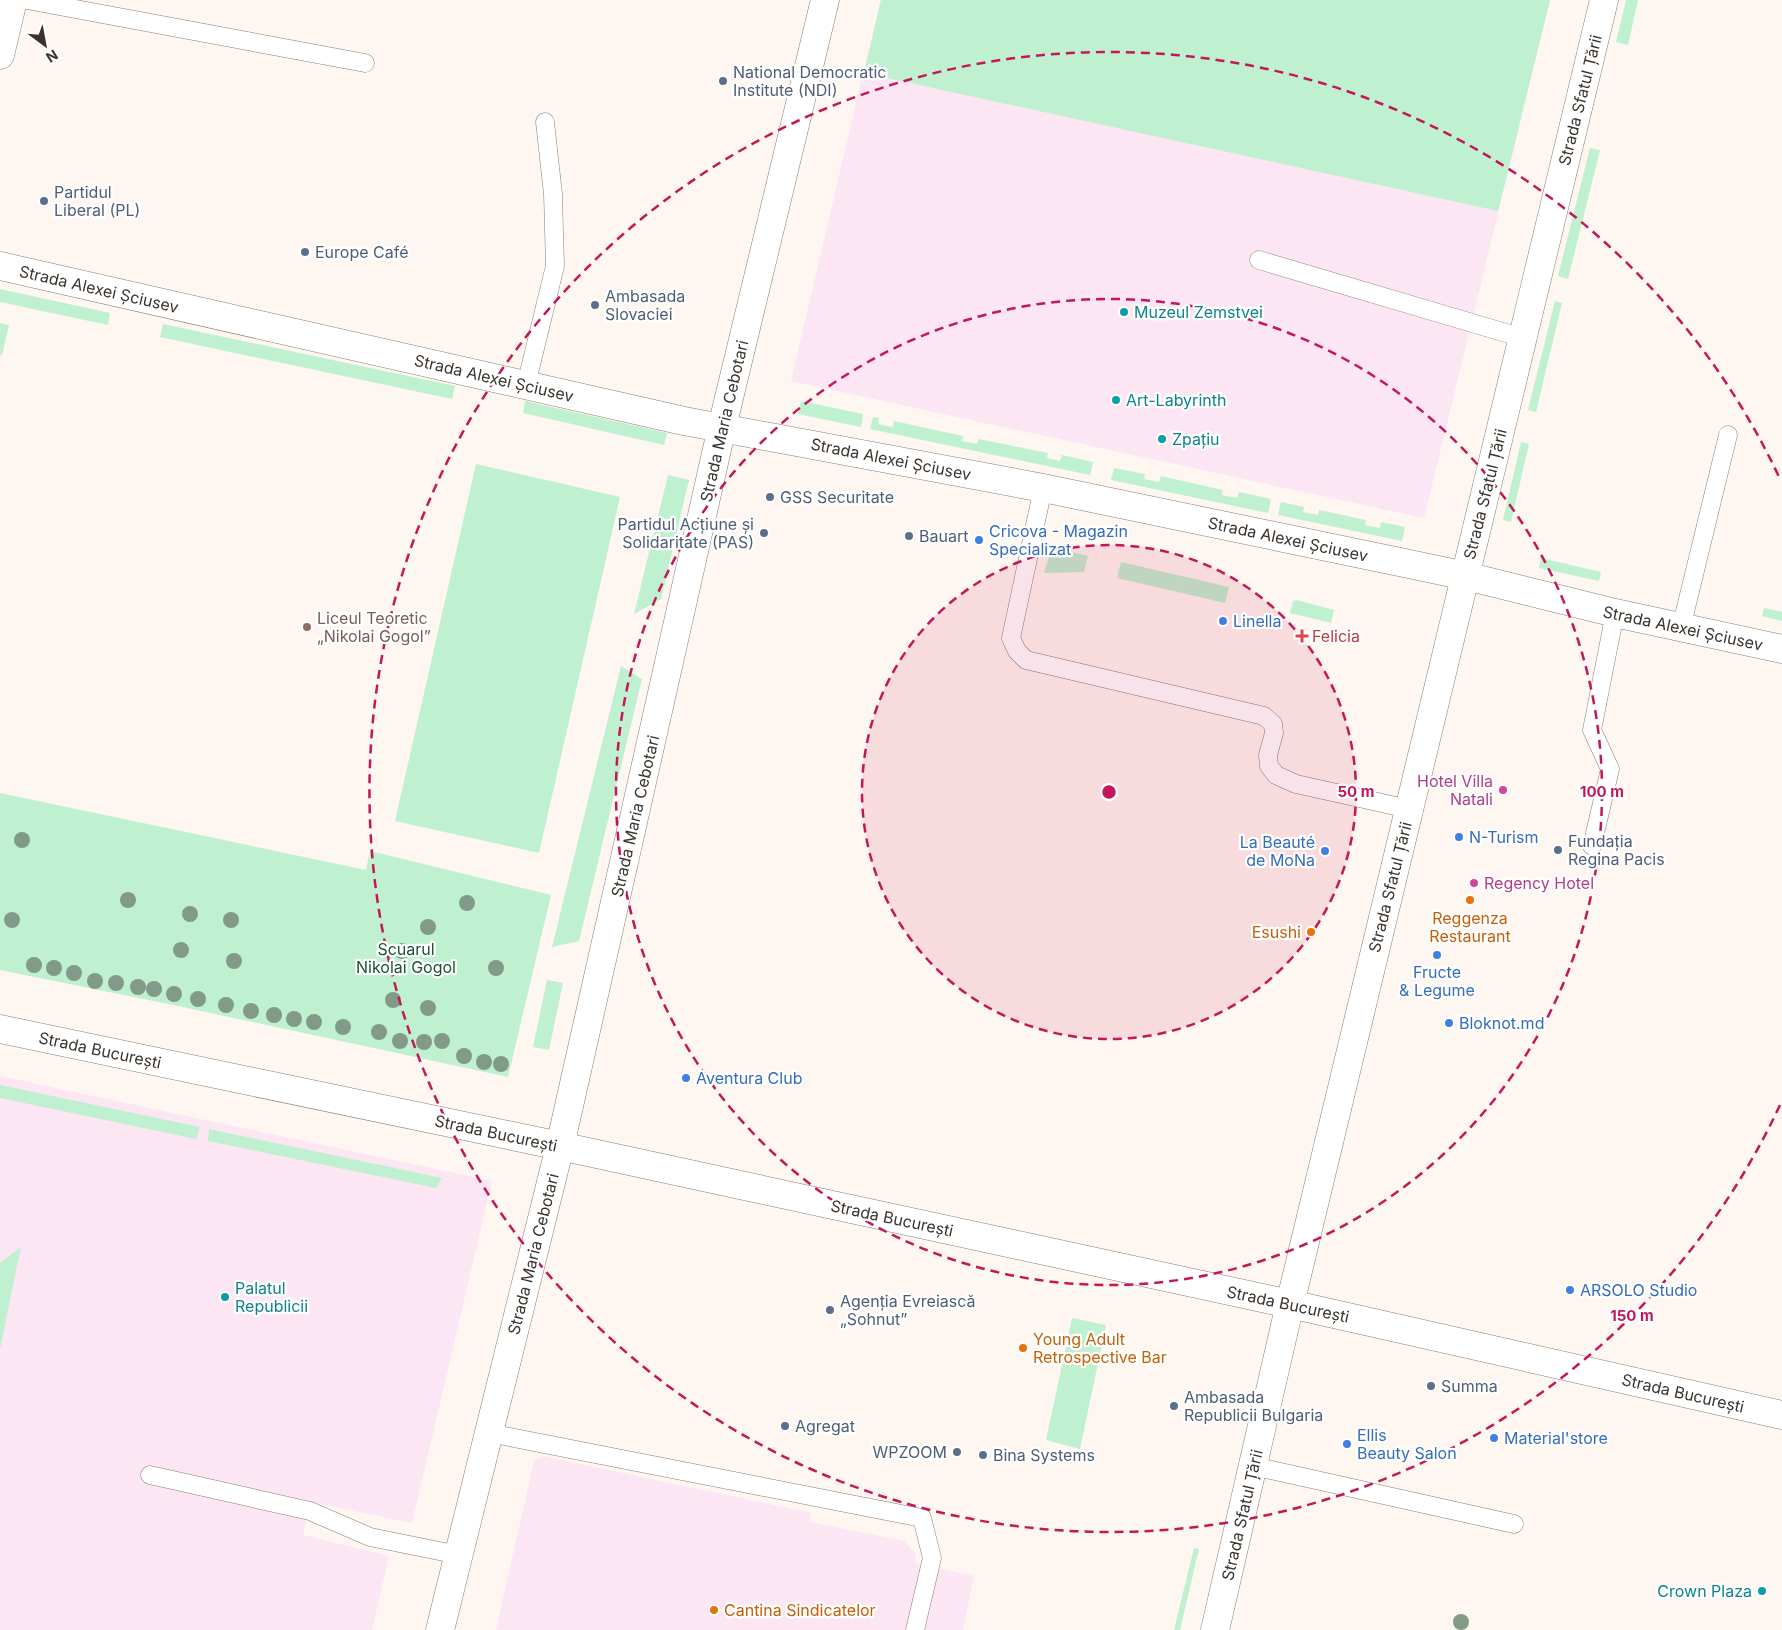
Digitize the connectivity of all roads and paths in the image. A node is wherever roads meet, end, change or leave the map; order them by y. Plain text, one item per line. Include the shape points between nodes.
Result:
1 (13, 0) edge
2 (27, 0) edge
3 (825, 0) edge
4 (1604, 0) edge
5 (0, 55) edge
6 (365, 63) dead end
7 (545, 122) dead end
8 (1259, 260) dead end
9 (0, 266) edge
10 (1523, 338) junction
11 (526, 385) junction
12 (722, 427) junction
13 (1728, 435) dead end
14 (1043, 488) junction
15 (1466, 576) junction
16 (1615, 613) junction
17 (1681, 628) junction
18 (1782, 649) edge
19 (1409, 809) junction
20 (1592, 846) dead end
21 (0, 1029) edge
22 (560, 1146) junction
23 (1290, 1304) junction
24 (1782, 1415) edge
25 (489, 1433) junction
26 (1253, 1466) junction
27 (150, 1475) dead end
28 (1514, 1524) dead end
29 (459, 1556) junction
30 (440, 1630) edge
31 (915, 1630) edge
32 (1215, 1630) edge

1 - 5 street
2 - 6 lane
3 - 12 street, Strada Maria Cebotari
4 - 10 street, Strada Sfatul Țării
7 - 11 lane via 553,194 555,266
8 - 10 lane
9 - 11 street, Strada Alexei Șciusev
10 - 15 street, Strada Sfatul Țării
11 - 12 street, Strada Alexei Șciusev
12 - 14 street, Strada Alexei Șciusev
12 - 22 street, Strada Maria Cebotari
13 - 17 lane
14 - 15 street, Strada Alexei Șciusev
14 - 19 lane via 1011,638 1026,660 1264,716 1273,724 1268,755 1269,766 1276,775 1296,784
15 - 16 street, Strada Alexei Șciusev
15 - 19 street, Strada Sfatul Țării
16 - 17 street, Strada Alexei Șciusev
16 - 20 lane via 1592,730 1610,768
17 - 18 street, Strada Alexei Șciusev
19 - 23 street, Strada Sfatul Țării
21 - 22 street, Strada București
22 - 23 street, Strada București
22 - 25 street, Strada Maria Cebotari
23 - 24 street, Strada București
23 - 26 street, Strada Sfatul Țării
25 - 29 street, Strada Maria Cebotari
25 - 31 lane via 922,1518 932,1558
26 - 28 lane
26 - 32 street, Strada Sfatul Țării
27 - 29 lane via 310,1511 370,1537
29 - 30 street, Strada Maria Cebotari

